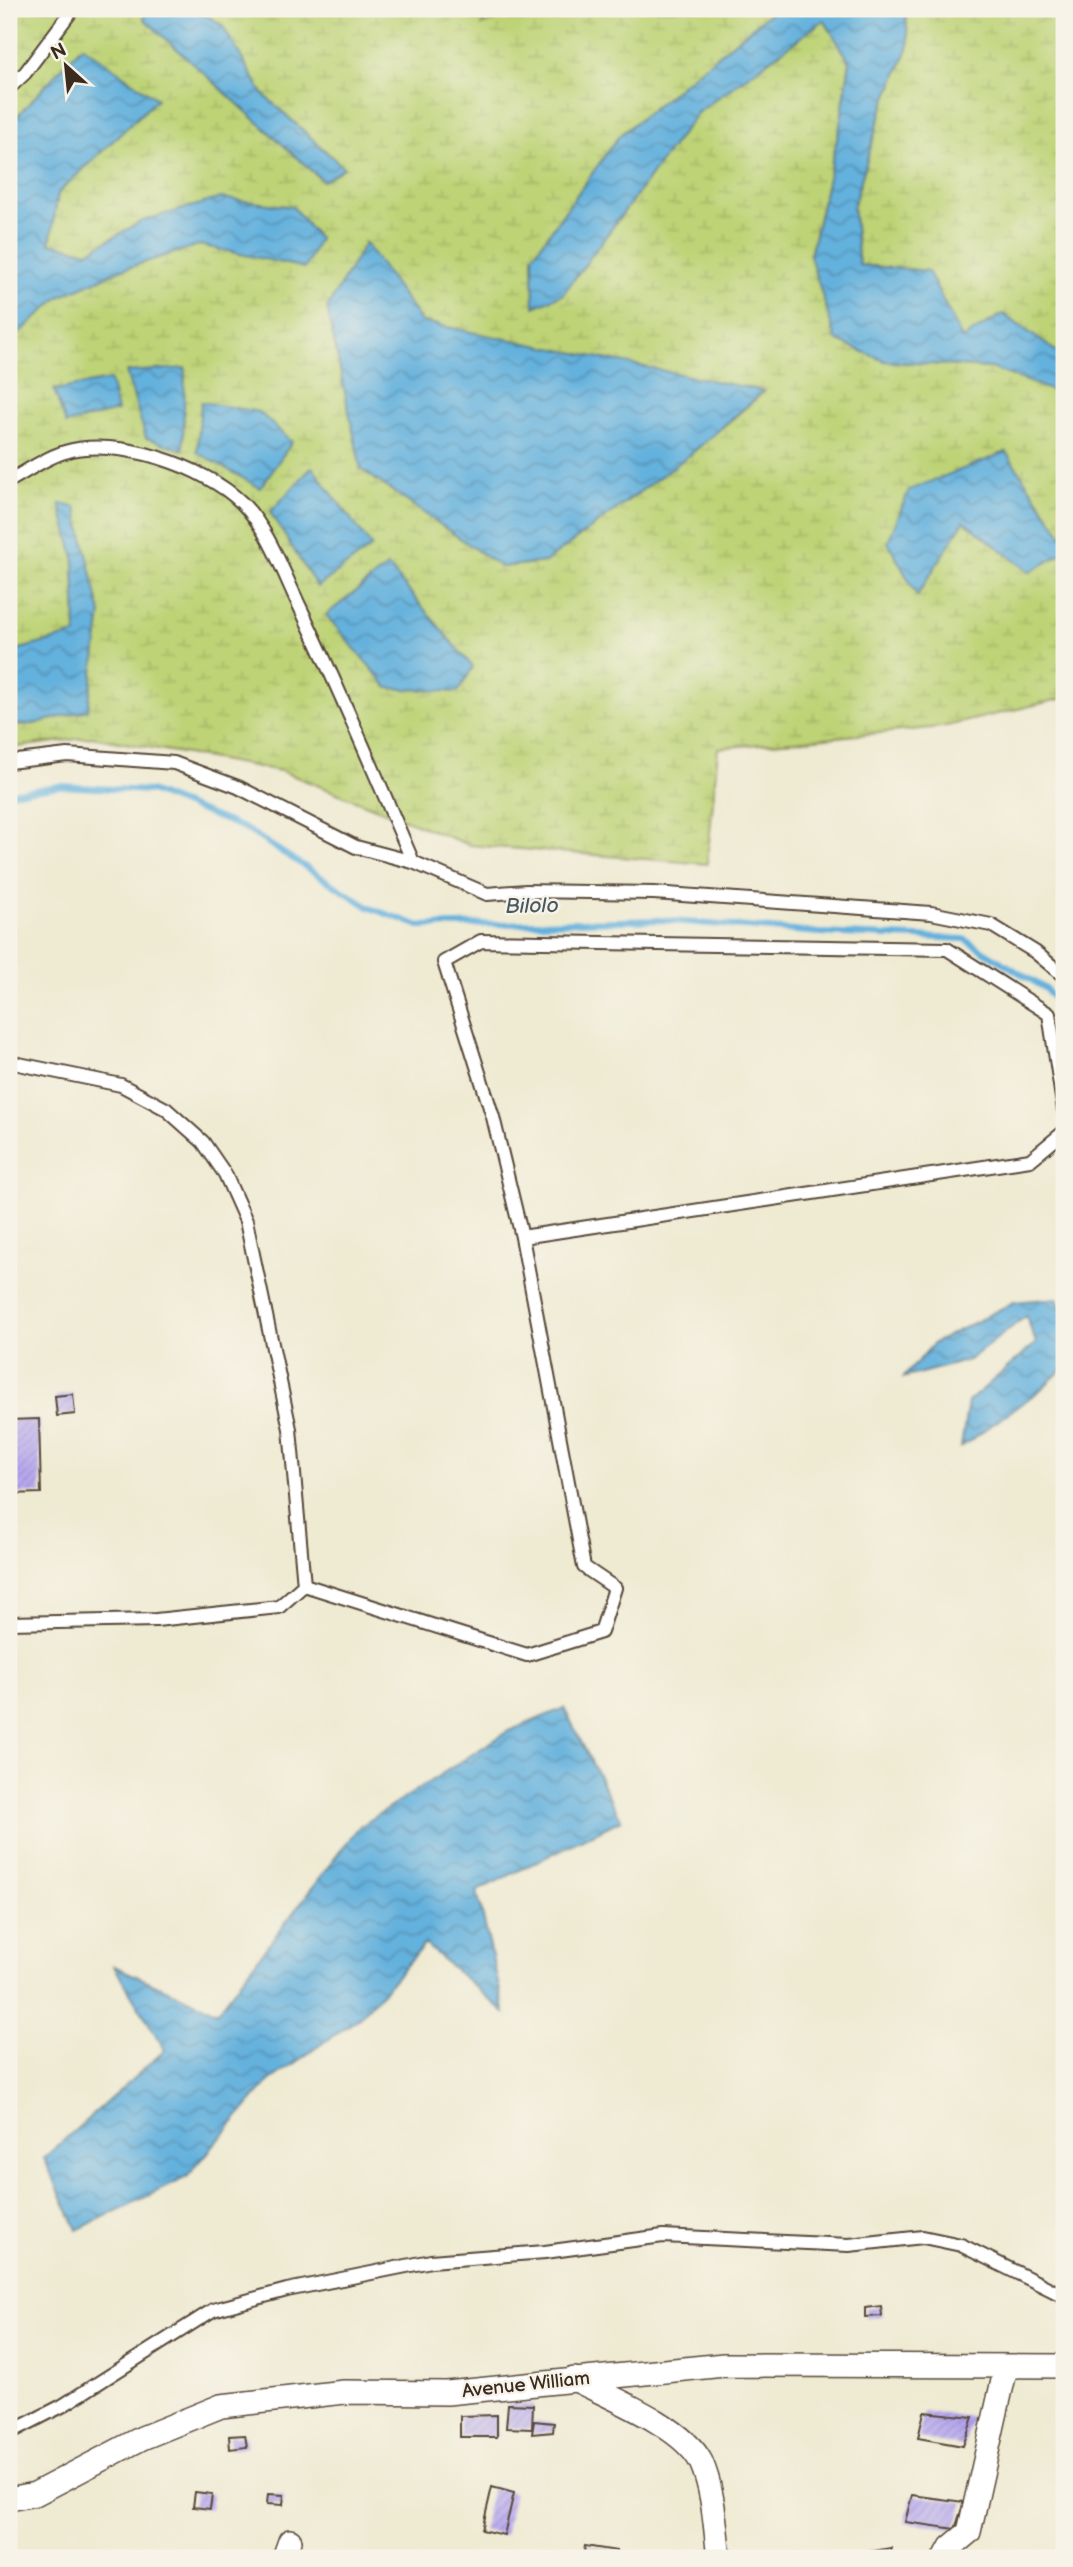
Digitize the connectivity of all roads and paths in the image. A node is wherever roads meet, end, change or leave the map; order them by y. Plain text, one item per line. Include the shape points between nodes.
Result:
1 (73, 9) edge
2 (9, 88) edge
3 (9, 481) edge
4 (9, 762) edge
5 (413, 862) junction
6 (1064, 976) edge
7 (9, 1062) edge
8 (1064, 1111) edge
9 (1064, 1132) edge
10 (522, 1237) junction
11 (304, 1585) junction
12 (9, 1623) edge
13 (1064, 2296) edge
14 (1064, 2366) edge
15 (1006, 2367) junction
16 (574, 2379) junction
17 (9, 2433) edge
18 (9, 2500) edge
19 (719, 2558) edge
20 (945, 2558) edge

1 - 2 lane
3 - 5 lane via 64,452 116,448 208,478 243,503 268,540 343,695
4 - 5 lane via 67,755 174,763 238,787 356,847
5 - 6 lane via 487,894 654,893 931,913 991,925
7 - 11 lane via 121,1085 166,1109 203,1142 225,1174 246,1221 290,1429
8 - 10 lane via 1049,1014 947,949 481,941 444,962 493,1117
9 - 10 lane via 1030,1160
10 - 11 lane via 584,1567 615,1588 601,1632 527,1655
11 - 12 lane via 279,1607 156,1620
13 - 17 lane via 961,2245 922,2237 849,2245 663,2236 545,2252 431,2260 213,2310 62,2406
14 - 15 street, Avenue William
15 - 16 street, Avenue William via 724,2365
15 - 20 street via 968,2532
16 - 18 street, Avenue William via 447,2393 344,2392 221,2406 142,2438 35,2494
16 - 19 street via 666,2428 701,2462 712,2497

